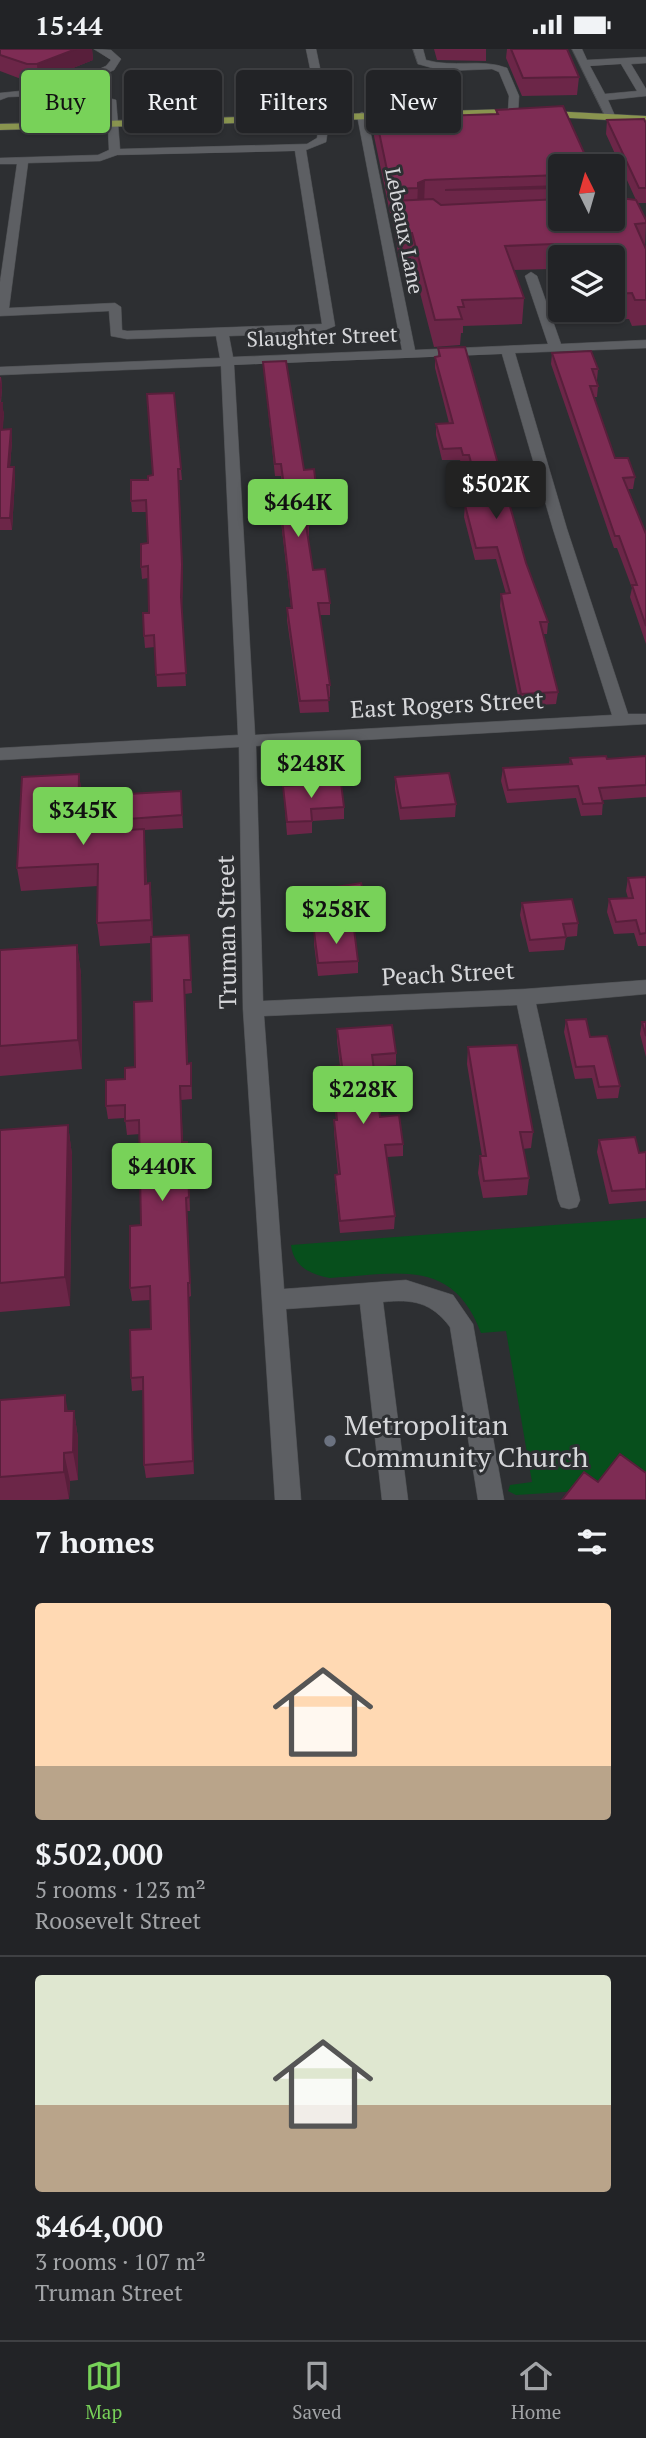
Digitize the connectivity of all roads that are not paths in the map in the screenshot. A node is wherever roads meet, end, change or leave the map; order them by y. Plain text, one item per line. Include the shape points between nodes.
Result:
1 (99, 49) edge
2 (311, 49) edge
3 (418, 49) edge
4 (577, 49) edge
5 (624, 61) junction
6 (584, 63) junction
7 (646, 63) edge
8 (106, 70) edge
9 (315, 70) edge
10 (644, 89) edge
11 (2, 92) edge
12 (21, 93) edge
13 (601, 98) junction
14 (110, 101) edge
15 (513, 112) junction
16 (352, 115) edge
17 (362, 115) junction
18 (610, 116) junction
19 (236, 119) edge
20 (646, 119) edge
21 (114, 123) junction
22 (0, 127) edge
23 (323, 133) edge
24 (300, 148) junction
25 (115, 152) junction
26 (23, 160) junction
27 (0, 161) edge
28 (531, 276) dead end
29 (1, 312) edge
30 (222, 332) junction
31 (646, 344) edge
32 (556, 348) junction
33 (508, 350) junction
34 (409, 354) junction
35 (227, 362) junction
36 (0, 371) edge
37 (646, 719) edge
38 (622, 721) junction
39 (247, 741) junction
40 (0, 754) edge
41 (646, 987) edge
42 (524, 997) junction
43 (253, 1009) junction
44 (569, 1200) dead end
45 (370, 1292) junction
46 (274, 1300) junction
47 (288, 1500) edge
48 (395, 1500) edge
49 (491, 1500) edge

1 - 8 street via 116,59
2 - 9 street
3 - 15 street via 422,62 443,68 493,66 503,70 514,96
4 - 6 street
5 - 6 street
5 - 7 street
5 - 10 street
6 - 13 street
7 - 10 street via 638,69
10 - 13 street
11 - 12 street
13 - 18 street
14 - 21 street
15 - 17 main road via 447,119
15 - 18 main road via 570,120
16 - 17 main road
17 - 34 street, Lebeaux Lane via 388,215
18 - 20 main road
19 - 21 main road
21 - 22 main road
21 - 25 street
23 - 24 street via 315,146
24 - 25 street
24 - 30 street via 330,326
25 - 26 street via 100,157
26 - 27 street
26 - 29 street
28 - 32 street
29 - 30 street via 115,307 115,329 120,335
30 - 35 street, Truman Street
31 - 32 street, Slaughter Street
32 - 33 street, Slaughter Street
33 - 34 street, Slaughter Street
33 - 38 street
34 - 35 street, Slaughter Street
35 - 36 street, Slaughter Street
35 - 39 street, Truman Street
37 - 38 street, East Rogers Street
38 - 39 street, East Rogers Street
39 - 40 street, East Rogers Street
39 - 43 street, Truman Street
41 - 42 street, Peach Street
42 - 43 street, Peach Street
42 - 44 street
43 - 46 street, Truman Street
45 - 46 street
45 - 48 street
45 - 49 street via 406,1290 445,1302 461,1324
46 - 47 street, Truman Street

